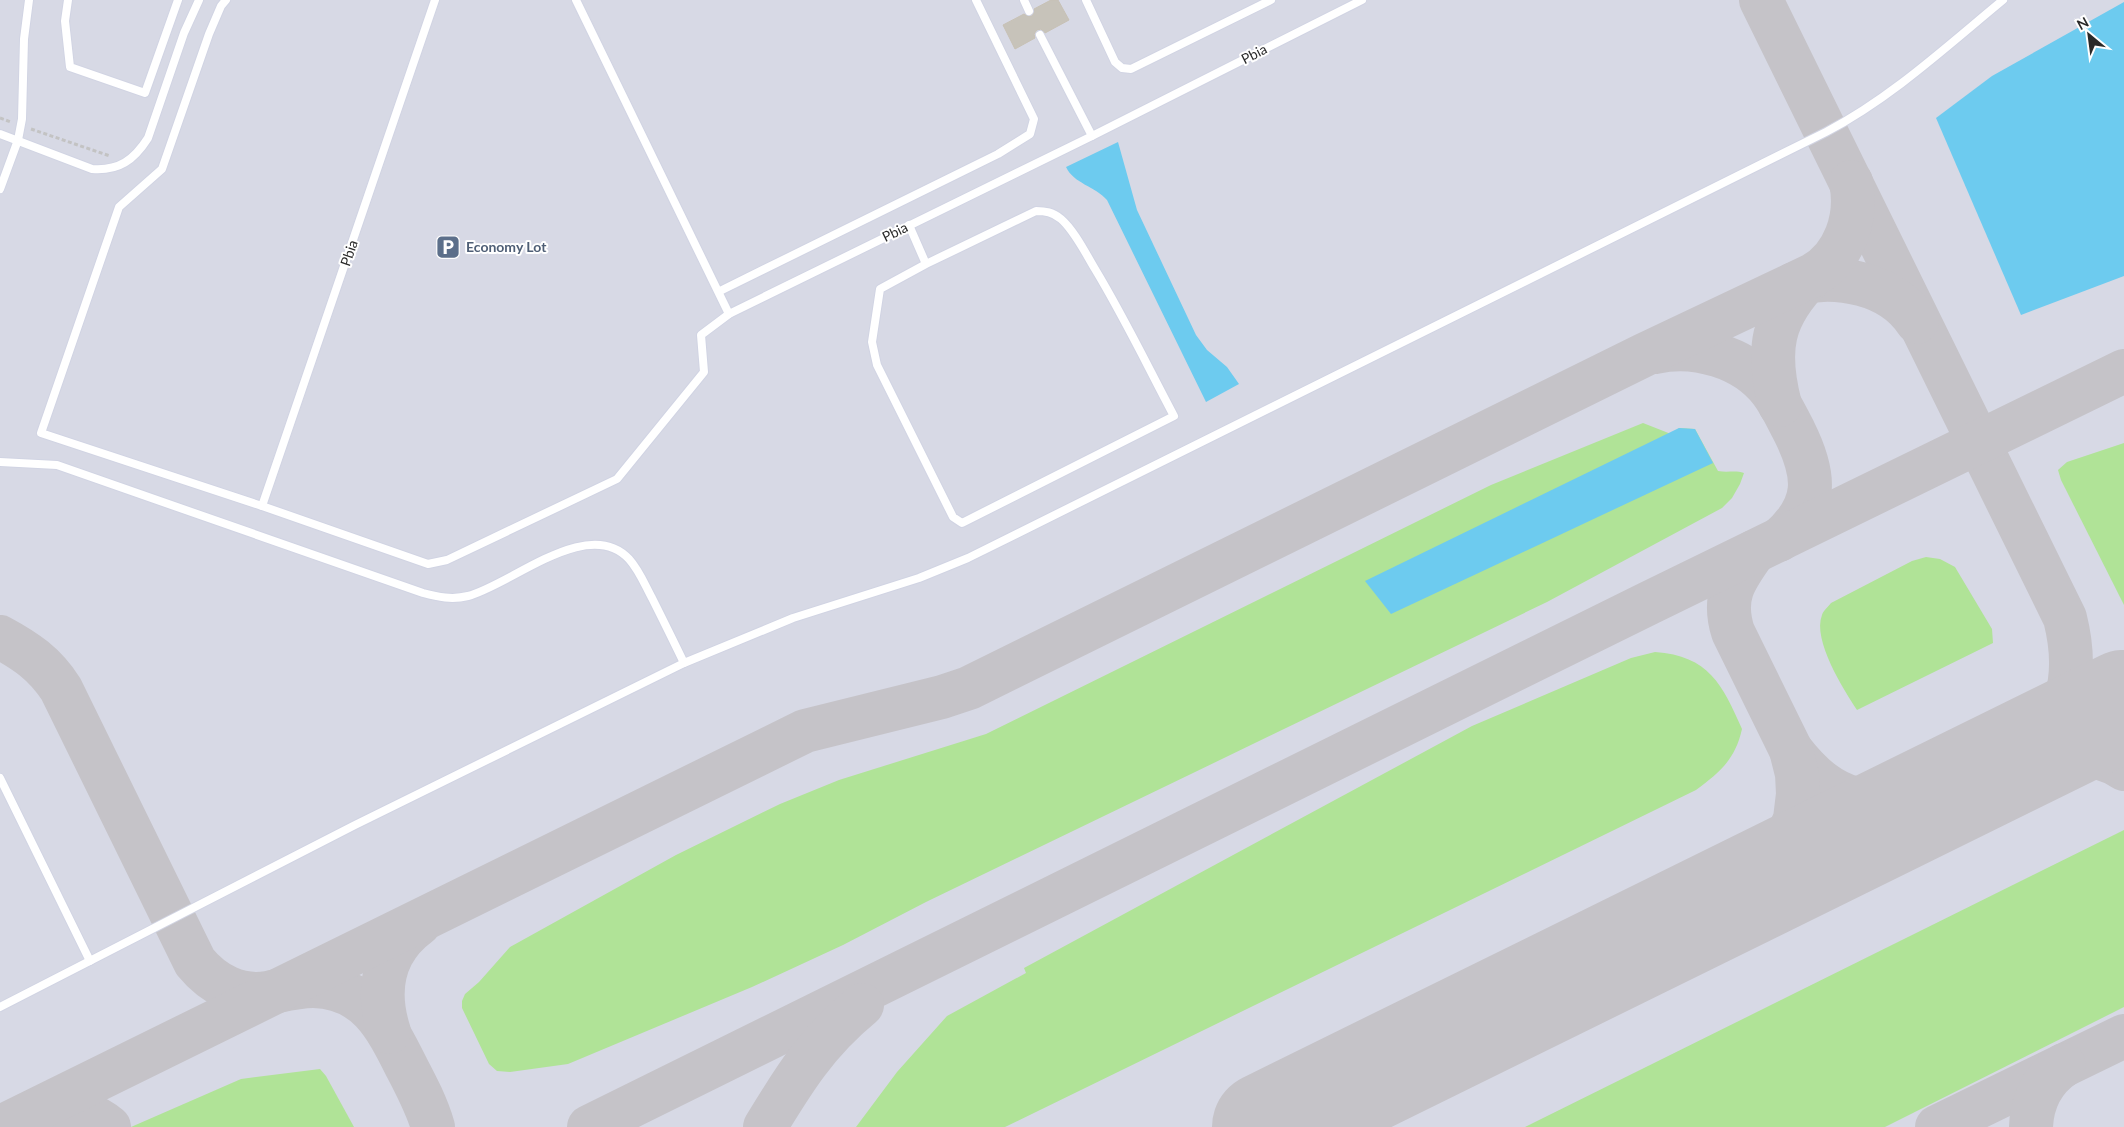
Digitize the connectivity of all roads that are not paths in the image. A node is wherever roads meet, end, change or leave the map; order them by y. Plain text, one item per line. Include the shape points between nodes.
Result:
1 (29, 0) edge
2 (68, 0) edge
3 (178, 0) edge
4 (199, 0) edge
5 (226, 0) edge
6 (436, 0) edge
7 (576, 0) edge
8 (976, 0) edge
9 (1024, 0) edge
10 (1086, 0) edge
11 (1271, 0) edge
12 (1362, 0) edge
13 (2003, 0) edge
14 (1029, 11) dead end
15 (1040, 35) dead end
16 (0, 134) edge
17 (1092, 136) junction
18 (18, 140) junction
19 (0, 189) edge
20 (909, 225) junction
21 (926, 264) junction
22 (720, 291) junction
23 (729, 314) junction
24 (0, 462) edge
25 (262, 506) junction
26 (684, 663) junction
27 (0, 778) edge
28 (90, 961) junction
29 (0, 1007) edge

1 - 18 lane
2 - 3 lane via 65,21 70,67 144,93
4 - 18 lane via 184,33 148,138 127,162 104,170 92,169
5 - 25 lane via 208,34 162,169 118,207 41,433
6 - 25 lane, Pbia
7 - 22 lane
8 - 22 lane via 1034,119 1030,134 998,154
9 - 14 lane
10 - 11 lane via 1115,62 1122,68 1131,68
12 - 17 lane, Pbia
13 - 26 lane via 1887,95 1826,132 968,558 919,578 793,618
15 - 17 lane
16 - 18 lane
17 - 20 lane, Pbia
18 - 19 lane
20 - 21 lane
20 - 23 lane, Pbia
21 - 21 lane via 880,289 872,342 877,365 953,517 962,523 1174,416 1084,250 1062,219 1054,214 1036,211
22 - 23 lane
23 - 25 lane, Pbia via 702,334 704,372 617,479 447,560 428,564
24 - 26 lane via 57,465 423,593 443,597 460,598 478,592 573,547 592,544 614,548 628,558 639,573
26 - 28 lane via 355,825
27 - 28 lane
28 - 29 lane

